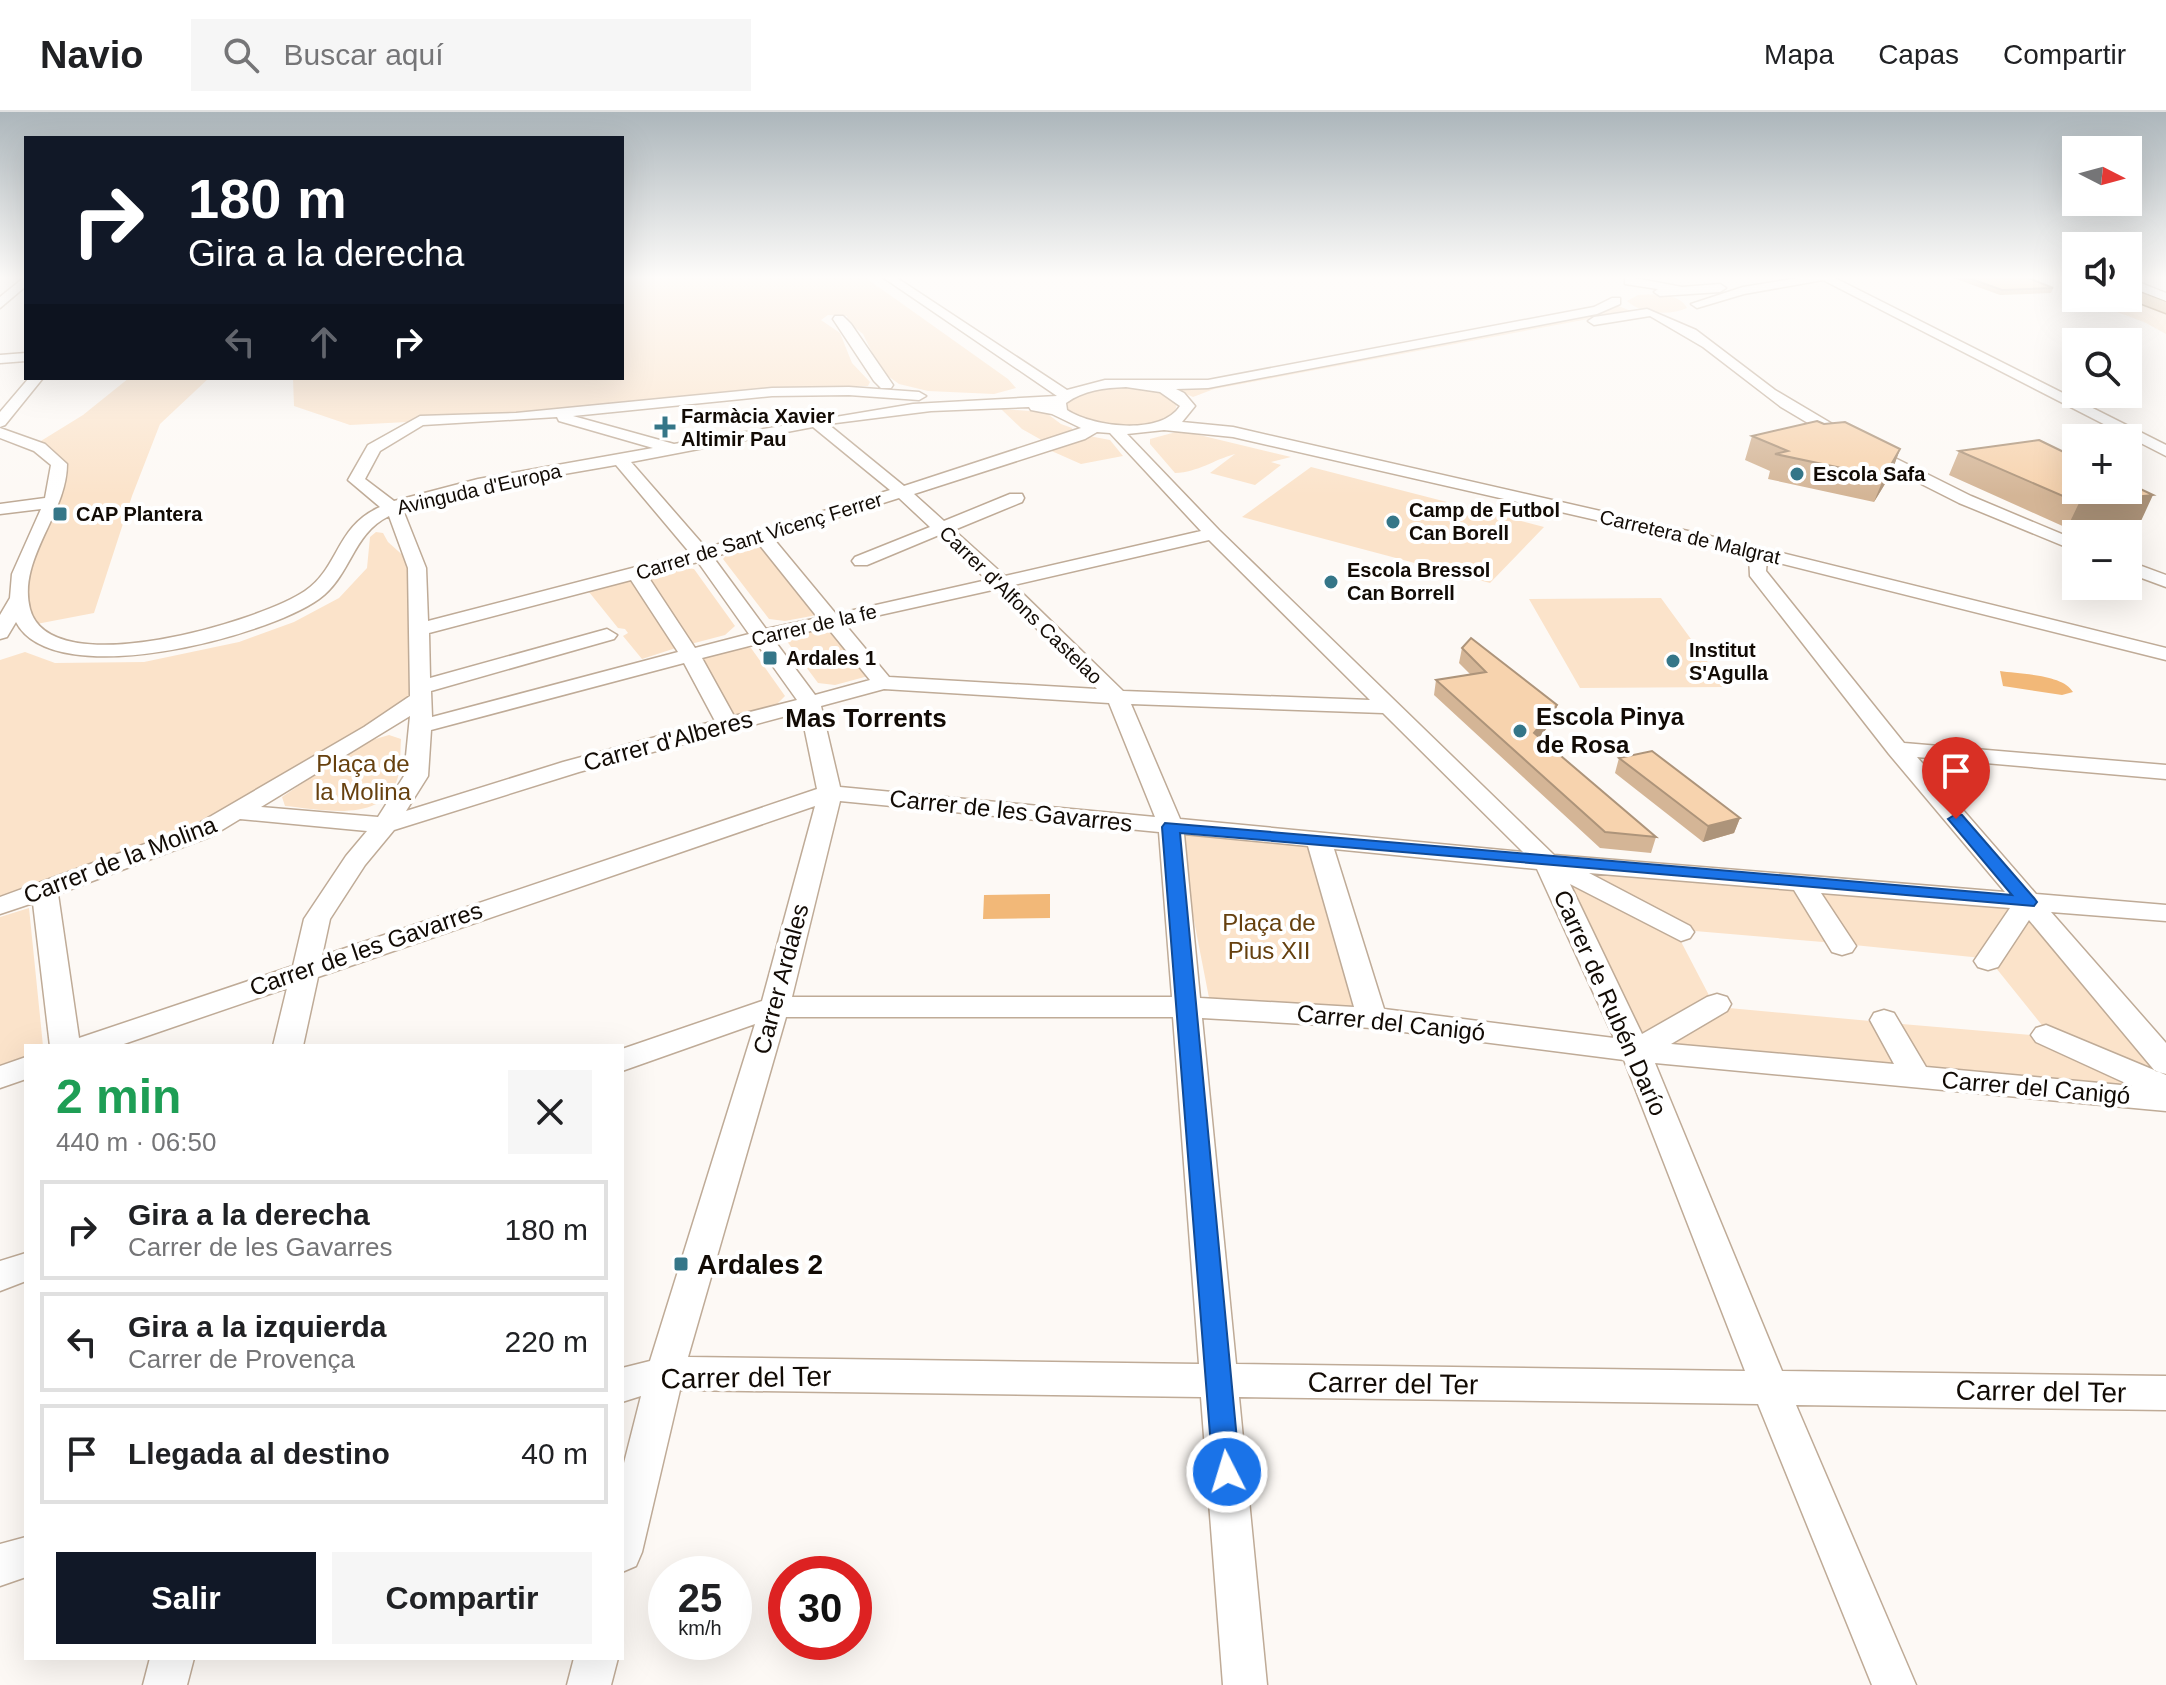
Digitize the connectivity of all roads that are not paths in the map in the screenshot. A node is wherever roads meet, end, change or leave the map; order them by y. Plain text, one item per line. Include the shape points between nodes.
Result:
1 (861, 349) edge
2 (995, 349) edge
3 (1390, 349) edge
4 (1458, 349) edge
5 (1716, 349) edge
6 (1972, 349) edge
7 (1989, 349) edge
8 (24, 357) edge
9 (0, 359) edge
10 (1032, 375) junction
11 (35, 380) edge
12 (2062, 383) edge
13 (1097, 385) junction
14 (1146, 385) junction
15 (881, 389) junction
16 (1062, 402) junction
17 (991, 403) junction
18 (1187, 408) junction
19 (2112, 408) edge
20 (549, 414) junction
21 (817, 423) junction
22 (1094, 427) junction
23 (1154, 427) junction
24 (1114, 429) junction
25 (4, 432) edge
26 (1233, 432) junction
27 (2166, 435) edge
28 (1135, 448) junction
29 (670, 450) junction
30 (2166, 451) edge
31 (620, 459) junction
32 (903, 493) junction
33 (1016, 498) dead end
34 (52, 502) junction
35 (394, 508) junction
36 (0, 509) edge
37 (941, 528) junction
38 (1213, 534) junction
39 (762, 537) junction
40 (2062, 540) edge
41 (1758, 552) junction
42 (702, 555) junction
43 (861, 561) dead end
44 (2142, 572) edge
45 (636, 573) junction
46 (2166, 581) edge
47 (1002, 583) junction
48 (4, 620) edge
49 (833, 620) junction
50 (419, 630) junction
51 (607, 635) dead end
52 (763, 636) junction
53 (689, 654) junction
54 (2166, 655) edge
55 (883, 683) junction
56 (421, 693) junction
57 (1117, 697) junction
58 (810, 703) junction
59 (1389, 707) junction
60 (728, 725) junction
61 (418, 727) junction
62 (1897, 749) junction
63 (2166, 772) edge
64 (830, 793) junction
65 (240, 812) junction
66 (385, 825) junction
67 (1171, 827) junction
68 (1319, 841) junction
69 (1547, 862) junction
70 (1803, 884) junction
71 (45, 891) junction
72 (2028, 902) junction
73 (0, 906) edge
74 (2166, 913) edge
75 (1681, 932) dead end
76 (1842, 946) dead end
77 (1988, 961) dead end
78 (303, 970) junction
79 (1717, 1004) dead end
80 (775, 1007) junction
81 (1186, 1007) junction
82 (1372, 1018) junction
83 (1884, 1020) dead end
84 (2046, 1035) dead end
85 (65, 1044) edge
86 (92, 1044) edge
87 (288, 1044) edge
88 (1635, 1051) junction
89 (624, 1059) edge
90 (2166, 1063) edge
91 (24, 1069) edge
92 (0, 1077) edge
93 (1917, 1078) junction
94 (2166, 1088) edge
95 (2166, 1100) edge
96 (24, 1268) edge
97 (0, 1276) edge
98 (665, 1373) junction
99 (1219, 1381) junction
100 (624, 1384) edge
101 (1770, 1387) junction
102 (2166, 1393) edge
103 (624, 1544) edge
104 (24, 1558) edge
105 (0, 1565) edge
106 (171, 1660) edge
107 (595, 1660) edge
108 (165, 1685) edge
109 (589, 1685) edge
110 (1245, 1685) edge
111 (1894, 1685) edge

1 - 15 street
2 - 10 street
3 - 14 street via 1208,384
4 - 18 street via 1225,392
5 - 40 street via 1785,403 1925,480
6 - 30 street
7 - 12 street
8 - 9 street
10 - 13 street
10 - 16 street
11 - 25 street
13 - 14 street
13 - 16 street
14 - 18 street, Carretera de Malgrat via 1174,393
15 - 17 street
15 - 20 street via 772,392
16 - 17 street, Avinguda d'Europa
16 - 22 street via 1072,421
17 - 21 street, Avinguda d'Europa via 917,407
18 - 23 street via 1178,419
18 - 26 street, Carretera de Malgrat
19 - 27 street
20 - 29 street
20 - 35 street via 420,421 374,448 356,480
21 - 29 street, Avinguda d'Europa
21 - 32 street, Carrer d'Alfons Castelao
22 - 24 street, Carretera de Malgrat
22 - 32 street, Carrer de Sant Vicenç Ferrer
23 - 24 street, Carretera de Malgrat
23 - 26 street, Carretera de Malgrat
23 - 28 street
24 - 28 street, Carrer de Rubén Darío
25 - 34 street via 36,444 59,464
26 - 41 street, Carretera de Malgrat
28 - 38 street, Carrer de Rubén Darío
29 - 31 street, Avinguda d'Europa
31 - 35 street, Avinguda d'Europa
31 - 42 street, Carrer Ardales
32 - 37 street, Carrer d'Alfons Castelao
32 - 39 street, Carrer de Sant Vicenç Ferrer
33 - 37 street
34 - 36 street
34 - 48 street via 19,568
35 - 48 street, Avinguda d'Europa via 355,529 338,569 313,594 243,628 163,646 105,649 65,645 27,625
35 - 50 street via 417,568
37 - 43 street
37 - 47 street, Carrer d'Alfons Castelao
38 - 47 street, Carrer de la fe
38 - 59 street, Carrer de Rubén Darío
39 - 42 street, Carrer de Sant Vicenç Ferrer
39 - 49 street
41 - 54 street, Carretera de Malgrat
41 - 62 street via 1757,572
42 - 45 street, Carrer de Sant Vicenç Ferrer
42 - 52 street, Carrer Ardales
44 - 46 street
45 - 50 street, Carrer de Sant Vicenç Ferrer
45 - 53 street
47 - 49 street, Carrer de la fe
47 - 57 street, Carrer d'Alfons Castelao
49 - 52 street, Carrer de la fe
49 - 55 street
50 - 56 street
51 - 56 street
52 - 53 street, Carrer de la fe
52 - 58 street, Carrer Ardales
53 - 60 street
53 - 61 street, Carrer de la fe
55 - 57 street, Carrer d'Alberes
55 - 58 street, Carrer d'Alberes
56 - 61 street
56 - 65 street via 372,732
57 - 59 street, Carrer d'Alberes
57 - 67 street, Carrer d'Alfons Castelao
58 - 60 street, Carrer d'Alberes
58 - 64 street, Carrer Ardales
59 - 69 street, Carrer de Rubén Darío
60 - 66 street, Carrer d'Alberes
61 - 66 street via 416,776
62 - 63 street
62 - 72 street
64 - 67 street, Carrer de les Gavarres
64 - 78 street, Carrer de les Gavarres
64 - 80 street, Carrer Ardales
65 - 66 street, Carrer d'Alberes
65 - 71 street, Carrer de la Molina
66 - 78 street via 317,919
67 - 68 street, Carrer de les Gavarres
67 - 81 street, Carrer d'Alfons Castelao
68 - 69 street, Carrer de les Gavarres
68 - 82 street
69 - 70 street, Carrer de les Gavarres
69 - 75 street
69 - 88 street, Carrer de Rubén Darío
70 - 72 street, Carrer de les Gavarres
70 - 76 street
71 - 73 street, Carrer de la Molina
71 - 85 street
72 - 74 street, Carrer de les Gavarres
72 - 77 street
72 - 90 street
78 - 86 street, Carrer de les Gavarres
78 - 87 street
79 - 88 street
80 - 81 street, Carrer del Canigó
80 - 89 street, Carrer del Canigó
80 - 98 street, Carrer Ardales
81 - 82 street, Carrer del Canigó
81 - 99 street, Carrer d'Alfons Castelao
82 - 88 street, Carrer del Canigó
83 - 93 street
84 - 94 street
88 - 93 street, Carrer del Canigó
88 - 101 street, Carrer de Rubén Darío
91 - 92 street
93 - 95 street, Carrer del Canigó
96 - 97 street
98 - 99 street, Carrer del Ter
98 - 100 street, Carrer del Ter
98 - 103 street, Carrer Ardales
99 - 101 street, Carrer del Ter
99 - 110 street, Carrer d'Alfons Castelao
101 - 102 street, Carrer del Ter
101 - 111 street, Carrer de Rubén Darío
104 - 105 street
106 - 108 street
107 - 109 street

